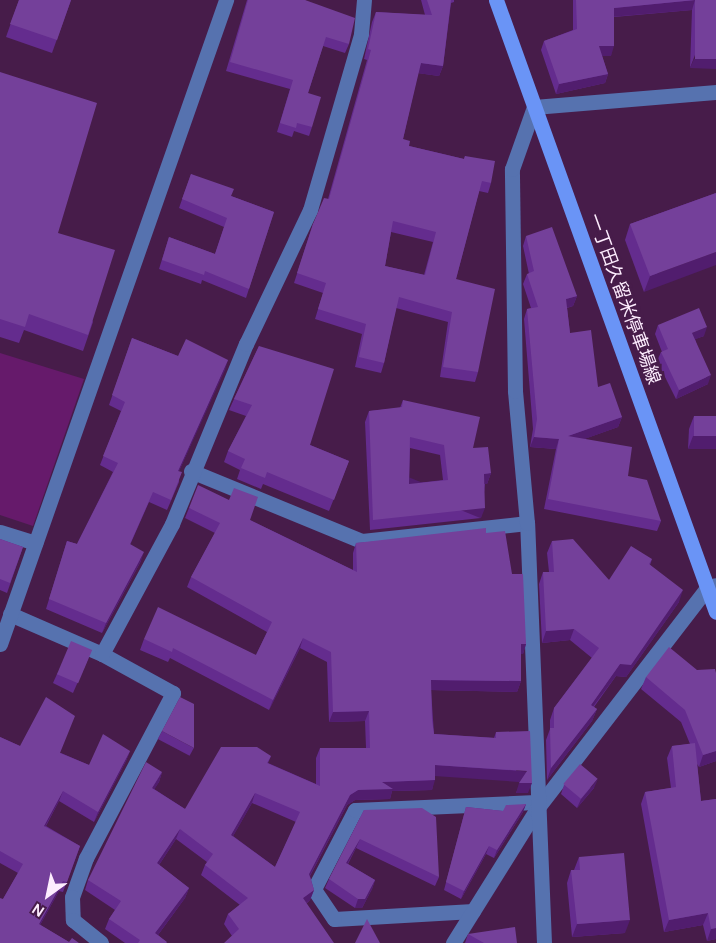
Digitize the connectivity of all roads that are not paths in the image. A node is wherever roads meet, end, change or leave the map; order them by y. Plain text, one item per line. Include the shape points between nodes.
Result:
1 (226, 0) edge
2 (364, 0) edge
3 (496, 0) edge
4 (505, 0) edge
5 (504, 22) junction
6 (716, 92) edge
7 (534, 107) junction
8 (191, 471) junction
9 (527, 523) junction
10 (0, 532) edge
11 (35, 543) junction
12 (711, 586) edge
13 (716, 612) edge
14 (10, 614) junction
15 (0, 644) edge
16 (102, 654) junction
17 (536, 806) junction
18 (473, 911) junction
19 (101, 943) edge
20 (453, 943) edge
21 (544, 943) edge

1 - 11 street
2 - 8 street via 361,34 310,210
3 - 5 main road, 一丁田久留米停車場線
4 - 5 street
5 - 7 main road, 一丁田久留米停車場線
6 - 7 street
7 - 9 street via 512,169 515,392
7 - 12 main road, 一丁田久留米停車場線
8 - 9 street via 362,541
8 - 16 street via 172,524
9 - 17 street
10 - 11 street
11 - 14 street
12 - 13 main road, 一丁田久留米停車場線
12 - 17 street
14 - 15 street
14 - 16 street
16 - 19 street via 172,693 87,858 72,897 73,920
17 - 18 street
17 - 18 street via 355,810 314,889 334,919
17 - 21 street
18 - 20 street

